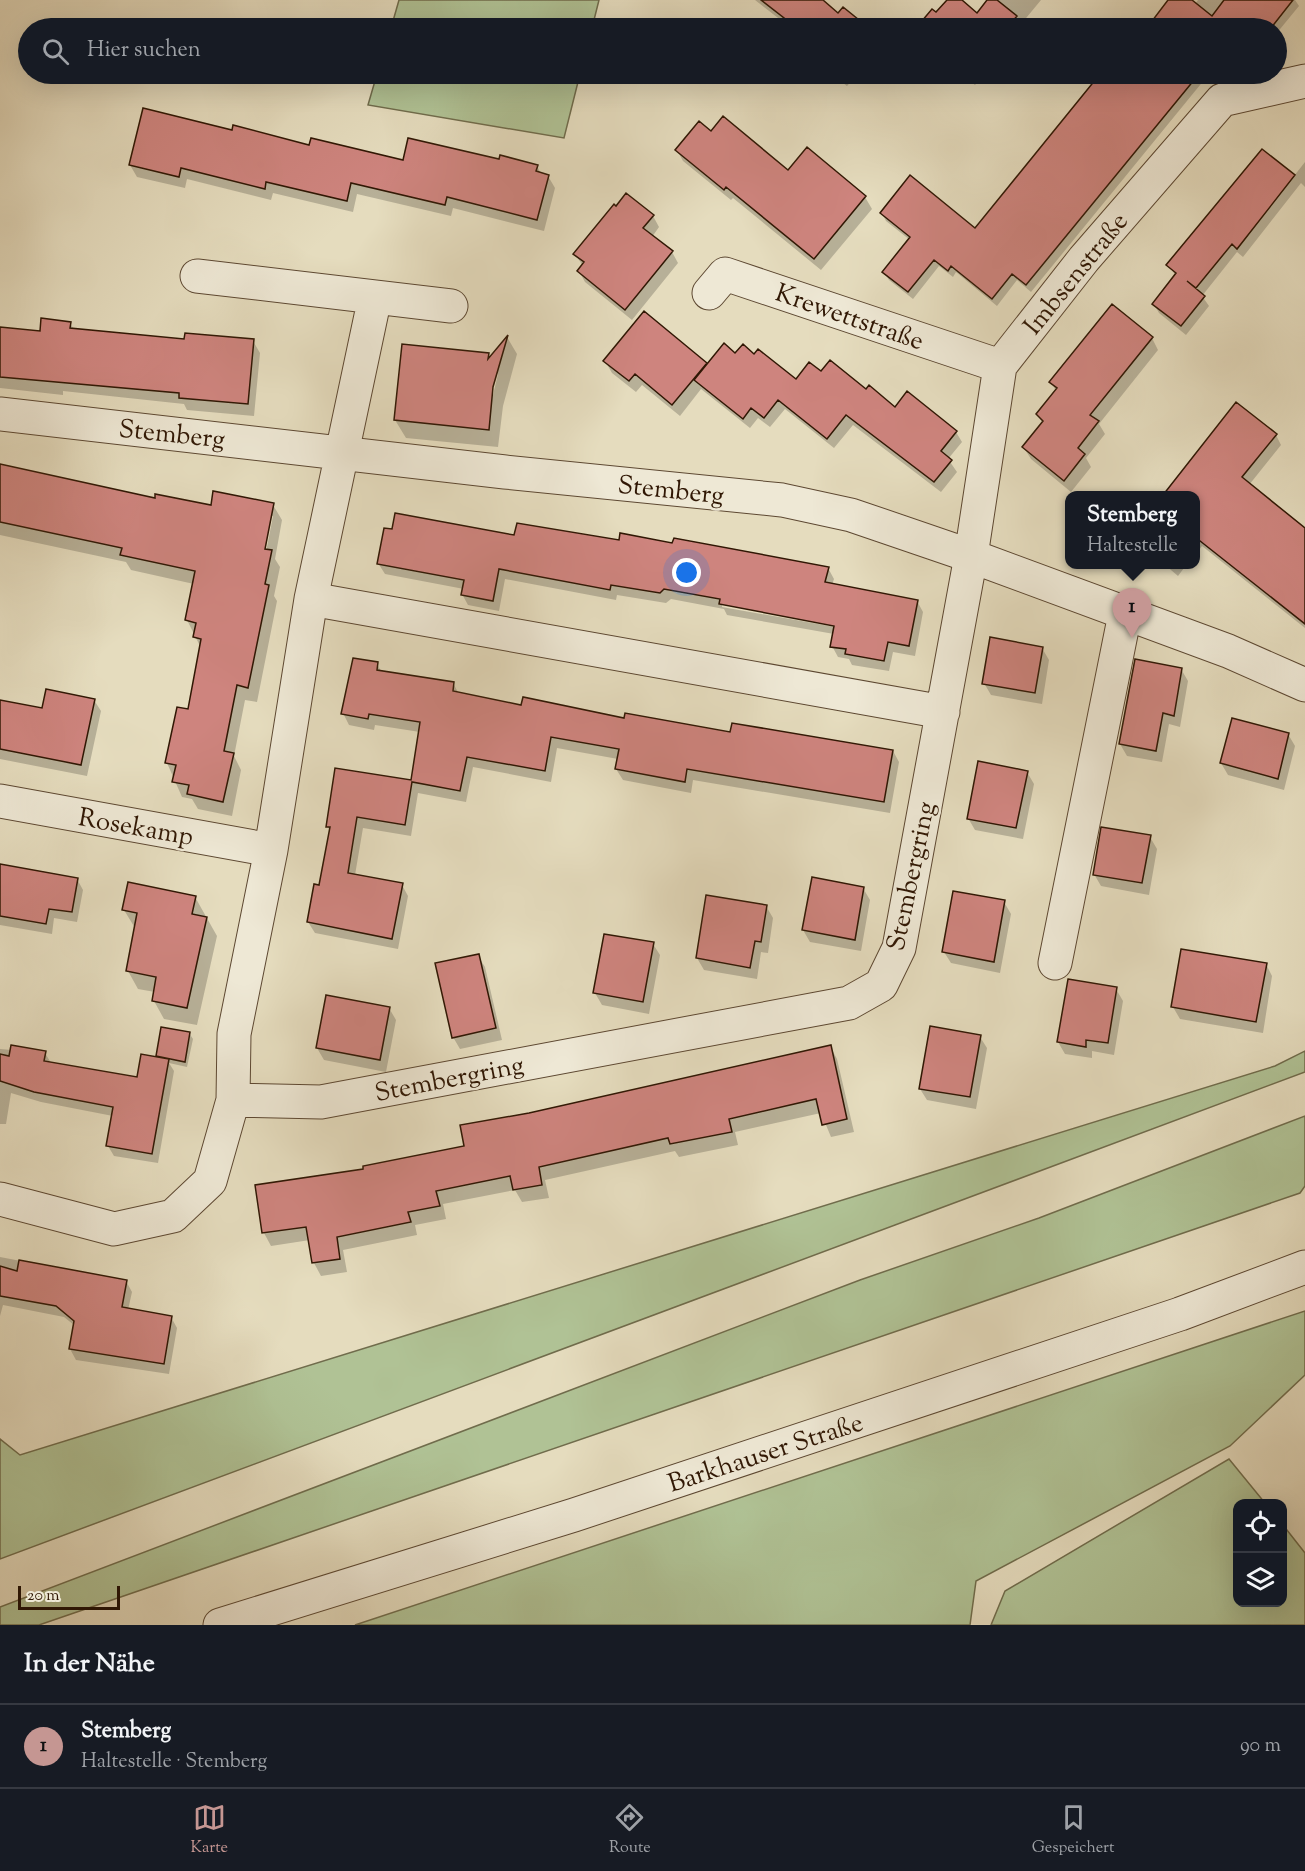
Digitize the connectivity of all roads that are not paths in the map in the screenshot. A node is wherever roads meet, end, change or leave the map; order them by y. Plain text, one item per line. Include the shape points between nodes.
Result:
1 (1305, 81) edge
2 (197, 276) dead end
3 (709, 293) dead end
4 (375, 297) junction
5 (451, 306) dead end
6 (1000, 366) junction
7 (0, 414) edge
8 (343, 452) junction
9 (971, 556) junction
10 (311, 599) junction
11 (1125, 614) junction
12 (1305, 685) edge
13 (943, 712) junction
14 (0, 801) edge
15 (271, 850) junction
16 (1055, 963) dead end
17 (233, 1100) junction
18 (0, 1198) edge
19 (1305, 1267) edge
20 (220, 1625) edge

1 - 6 street, Imbsenstraße via 1222,100 1084,259
2 - 4 street
3 - 6 street, Krewettstraße via 725,274
4 - 5 street
4 - 8 street
6 - 9 street, Imbsenstraße
7 - 8 street, Stemberg
8 - 9 street, Stemberg via 782,500 851,516
8 - 10 street
9 - 11 street, Stemberg
9 - 13 street, Stembergring
10 - 13 street
10 - 15 street
11 - 12 street, Stemberg via 1228,651
11 - 16 street
13 - 17 street, Stembergring via 899,948 881,985 849,1003 321,1102
14 - 15 street, Rosekamp
15 - 17 street via 234,1034
17 - 18 street via 210,1181 173,1215 114,1229
19 - 20 street, Barkhauser Straße via 1180,1314 574,1515

